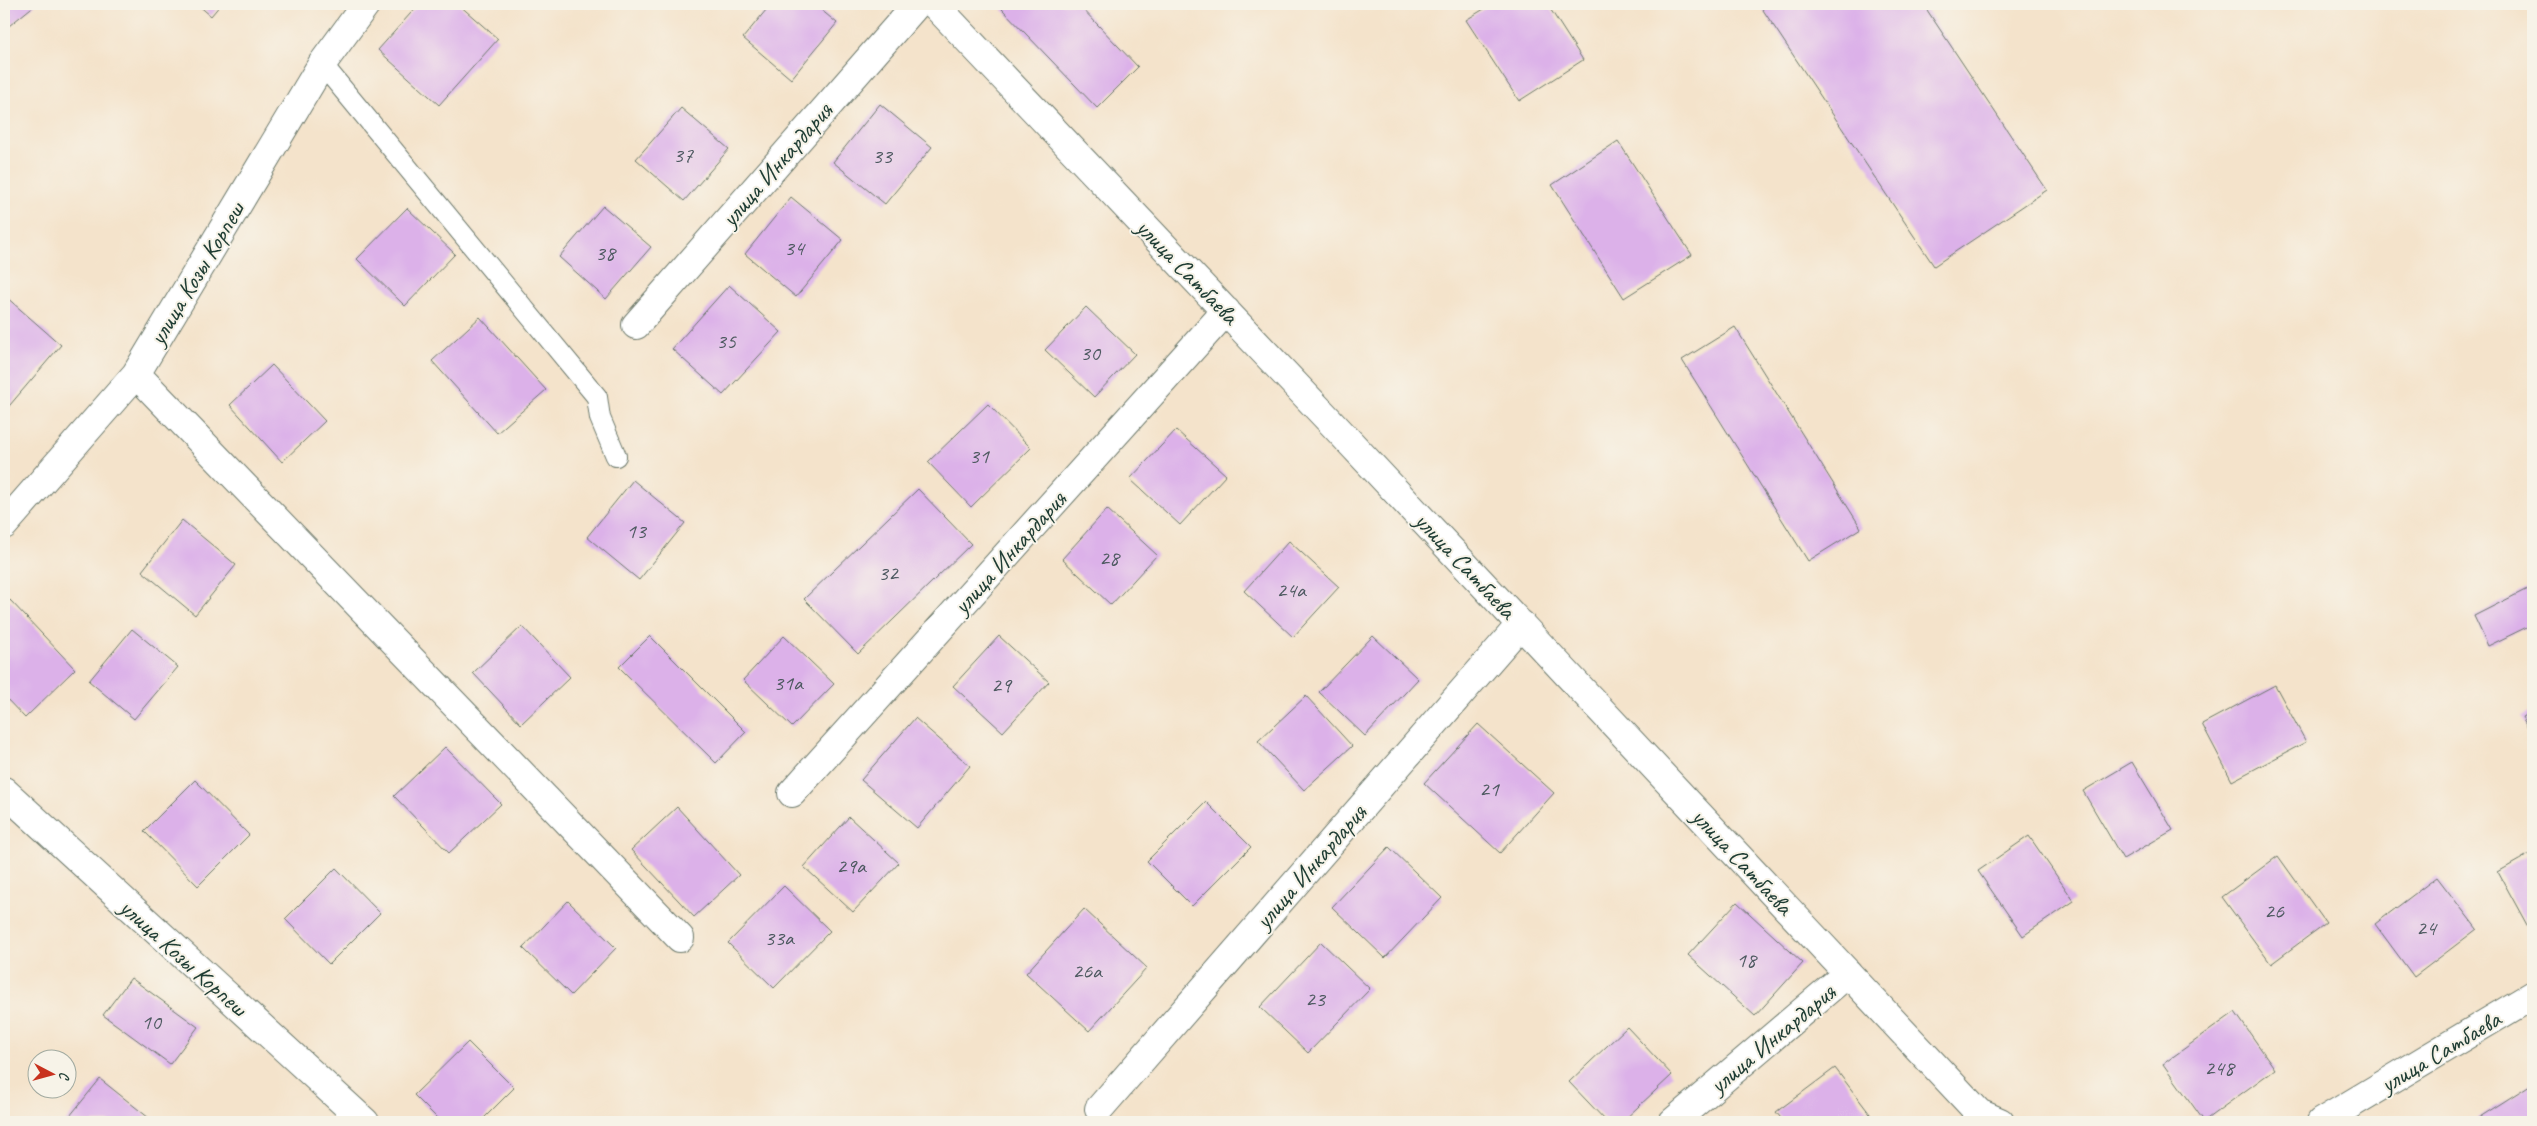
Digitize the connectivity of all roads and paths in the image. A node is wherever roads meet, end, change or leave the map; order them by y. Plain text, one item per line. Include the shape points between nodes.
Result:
1 (366, 4) edge
2 (917, 4) edge
3 (934, 4) edge
4 (322, 64) junction
5 (1226, 311) junction
6 (636, 325) dead end
7 (136, 374) junction
8 (616, 456) dead end
9 (4, 525) edge
10 (1521, 624) junction
11 (4, 792) edge
12 (792, 793) dead end
13 (680, 938) dead end
14 (1848, 973) junction
15 (2533, 996) edge
16 (1100, 1109) dead end
17 (1677, 1121) edge
18 (365, 1122) edge
19 (2000, 1122) edge
20 (2321, 1122) edge

1 - 4 street, улица Козы Корпеш
2 - 6 street, улица Инкардария
3 - 5 street, улица Сатбаева
4 - 7 street, улица Козы Корпеш
4 - 8 lane via 597,397 600,418
5 - 10 street, улица Сатбаева
5 - 12 street, улица Инкардария
7 - 9 street, улица Козы Корпеш
7 - 13 street
10 - 14 street, улица Сатбаева
10 - 16 street, улица Инкардария
11 - 18 street, улица Козы Корпеш
14 - 17 street, улица Инкардария
14 - 19 street, улица Сатбаева via 1979,1113
15 - 20 street, улица Сатбаева

